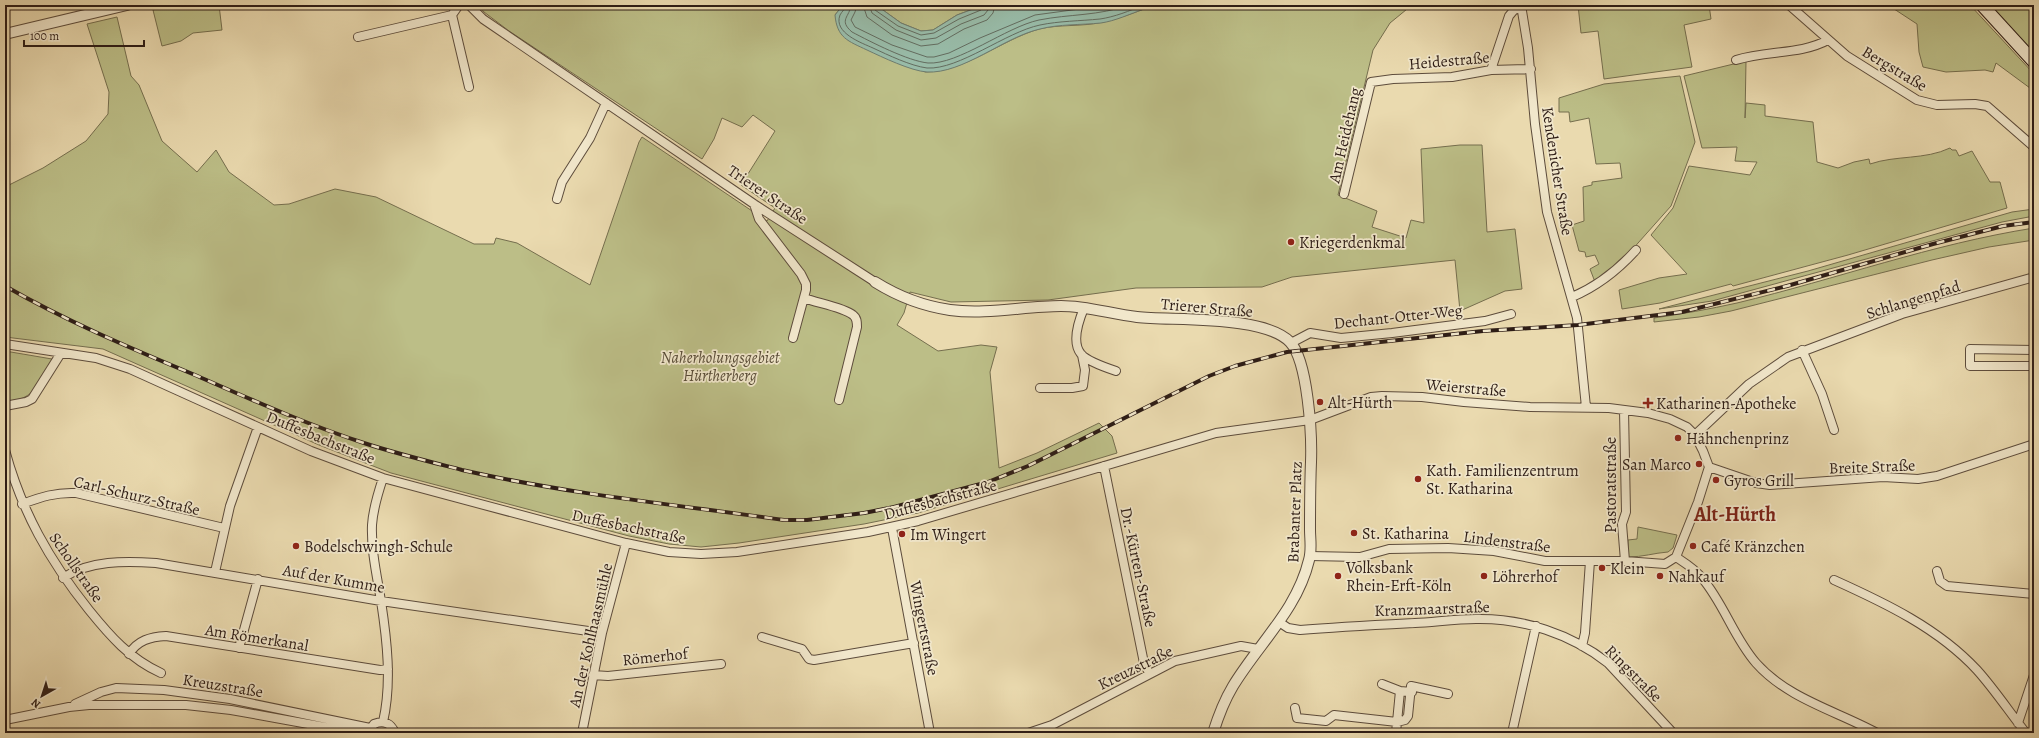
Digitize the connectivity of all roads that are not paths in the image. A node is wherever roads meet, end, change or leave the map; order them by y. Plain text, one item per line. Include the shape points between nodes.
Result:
1 (127, 5) edge
2 (459, 5) edge
3 (469, 5) edge
4 (1789, 5) edge
5 (1982, 5) edge
6 (1521, 7) edge
7 (452, 15) junction
8 (5, 34) edge
9 (358, 37) dead end
10 (1828, 40) junction
11 (1736, 60) dead end
12 (2034, 62) edge
13 (1531, 69) junction
14 (1492, 70) junction
15 (1371, 82) joint
16 (469, 87) dead end
17 (606, 103) junction
18 (2034, 147) edge
19 (1344, 194) dead end
20 (557, 198) dead end
21 (754, 204) junction
22 (1636, 250) dead end
23 (2034, 277) edge
24 (875, 282) joint
25 (1572, 297) junction
26 (804, 298) junction
27 (1084, 308) junction
28 (1511, 314) dead end
29 (793, 338) dead end
30 (5, 344) edge
31 (1291, 344) junction
32 (1802, 350) junction
33 (2034, 350) edge
34 (62, 353) junction
35 (1082, 355) junction
36 (2034, 366) edge
37 (1116, 371) dead end
38 (1040, 388) dead end
39 (839, 400) dead end
40 (5, 406) edge
41 (1586, 407) junction
42 (1624, 410) junction
43 (1310, 420) junction
44 (258, 427) junction
45 (1834, 430) dead end
46 (1695, 436) junction
47 (2034, 444) edge
48 (5, 450) edge
49 (1104, 466) junction
50 (1708, 467) junction
51 (383, 478) junction
52 (22, 504) junction
53 (224, 528) junction
54 (892, 528) junction
55 (626, 543) junction
56 (1310, 556) junction
57 (1676, 557) junction
58 (1590, 561) junction
59 (1625, 561) junction
60 (1937, 571) dead end
61 (215, 572) junction
62 (64, 578) junction
63 (258, 579) junction
64 (1834, 580) dead end
65 (2034, 594) edge
66 (381, 601) junction
67 (1279, 622) junction
68 (1536, 626) junction
69 (602, 633) junction
70 (762, 637) dead end
71 (914, 643) junction
72 (1582, 646) junction
73 (239, 648) junction
74 (1258, 649) junction
75 (129, 654) junction
76 (721, 664) dead end
77 (388, 669) junction
78 (161, 673) dead end
79 (1149, 674) junction
80 (593, 675) junction
81 (2033, 675) edge
82 (1382, 684) dead end
83 (1400, 690) junction
84 (1412, 692) junction
85 (1448, 694) dead end
86 (69, 707) junction
87 (1295, 708) dead end
88 (5, 721) edge
89 (383, 722) junction
90 (1397, 722) junction
91 (2018, 723) junction
92 (369, 730) edge
93 (358, 733) edge
94 (395, 733) edge
95 (582, 733) edge
96 (930, 733) edge
97 (1028, 733) edge
98 (1213, 733) edge
99 (1396, 733) edge
100 (1512, 733) edge
101 (1673, 733) edge
102 (1877, 733) edge
103 (2026, 733) edge

1 - 8 street
2 - 7 street
3 - 17 street, Trierer Straße via 483,19
4 - 10 street, Bergstraße
5 - 12 main road
6 - 13 street, Kendenicher Straße
6 - 14 street, Kendenicher Straße via 1512,11 1509,16
7 - 9 street
7 - 16 street
10 - 11 street via 1808,49
10 - 18 street, Bergstraße via 1875,75 1917,100 1938,106 1987,106
13 - 14 street, Heidestraße
13 - 25 street, Kendenicher Straße via 1534,124 1547,212
14 - 15 street, Heidestraße via 1452,77
15 - 19 street, Am Heidehang
17 - 20 street via 590,138 562,182
17 - 21 street, Trierer Straße
21 - 24 street, Trierer Straße
21 - 26 street via 759,219 801,274 806,284
22 - 25 street via 1609,277 1595,287
23 - 32 street, Schlangenpfad via 1902,314
24 - 27 street, Trierer Straße via 894,294 915,302 952,310 1062,306
25 - 41 street, Kendenicher Straße via 1579,329
26 - 29 street
26 - 39 street via 853,315 857,320
27 - 31 street, Trierer Straße via 1136,317 1258,327 1277,333
27 - 35 street via 1078,329 1078,349
28 - 31 street, Dechant-Otter-Weg via 1485,321 1340,338 1310,333
30 - 34 street, Duffesbachstraße
31 - 43 street, Trierer Straße via 1301,365
32 - 45 street via 1822,394
32 - 46 street, Schlangenpfad via 1749,384
33 - 36 street via 1970,349 1969,363 1970,366
34 - 40 street via 32,399
34 - 44 street, Duffesbachstraße via 104,360 130,369
35 - 37 street
35 - 38 street via 1085,370 1083,386
41 - 42 street, Weierstraße
41 - 43 street, Weierstraße via 1530,407 1382,396 1371,397
42 - 46 street, Weierstraße via 1670,419 1687,427
42 - 59 street, Pastoratstraße via 1626,512 1622,524
43 - 49 street, Duffesbachstraße via 1216,433
43 - 56 street, Brabanter Platz
44 - 51 street, Duffesbachstraße via 311,451
44 - 53 street via 238,479
46 - 50 street
47 - 50 street, Breite Straße via 1951,472 1918,479 1883,477 1770,485
48 - 52 street, Schollstraße
49 - 54 street, Duffesbachstraße
49 - 79 street, Dr.-Kürten-Straße via 1144,663
50 - 57 street via 1698,502
51 - 55 street, Duffesbachstraße
51 - 66 street via 375,502 372,525 373,552
52 - 53 street, Carl-Schurz-Straße via 62,492 76,493
52 - 62 street, Schollstraße
53 - 61 street
54 - 55 street, Duffesbachstraße via 737,552 708,554 669,552
54 - 71 street, Wingertstraße
55 - 69 street, An der Kohlhaasmühle
56 - 58 street, Lindenstraße via 1360,556 1389,549 1448,548 1494,551 1545,561
56 - 67 street, Brabanter Platz via 1306,575
57 - 59 street, Lindenstraße via 1665,564
57 - 102 street via 1706,582 1756,663 1814,704
58 - 59 street, Lindenstraße
58 - 72 street, Ringstraße
60 - 65 street via 1940,581 1947,586
61 - 62 street, Auf der Kumme via 136,562 85,568
61 - 63 street, Auf der Kumme
62 - 75 street, Schollstraße via 109,634
63 - 66 street, Auf der Kumme
63 - 73 street
64 - 91 street via 1885,603 1941,639 1977,670
66 - 69 street, Auf der Kumme
66 - 77 street
67 - 68 street, Kranzmaarstraße via 1288,628 1300,630 1476,619 1508,620
67 - 74 street, Brabanter Platz
68 - 72 street, Kranzmaarstraße
68 - 100 street
69 - 80 street, An der Kohlhaasmühle
70 - 71 street via 802,649 809,659 814,660
71 - 96 street, Wingertstraße
72 - 101 street, Ringstraße via 1608,663
73 - 75 street, Am Römerkanal via 166,636 142,641 133,647
73 - 77 street, Am Römerkanal via 380,670
74 - 79 street, Kreuzstraße via 1248,646 1225,649 1175,661
74 - 98 street, Brabanter Platz via 1233,686
75 - 78 street, Schollstraße
76 - 80 street, Römerhof via 608,676
77 - 89 street
79 - 97 street, Kreuzstraße via 1052,725
80 - 95 street, An der Kohlhaasmühle
81 - 91 street
82 - 83 street
83 - 84 street
83 - 90 street
84 - 85 street via 1411,686
84 - 90 street via 1408,716 1405,720
86 - 88 street, Kreuzstraße
86 - 92 street, Kreuzstraße via 116,688 164,690 230,699
86 - 93 street, Kreuzstraße via 186,705 231,710
87 - 90 street via 1296,718 1326,721 1334,715
89 - 92 street via 377,722
89 - 94 street via 389,724
90 - 99 street
91 - 103 street

